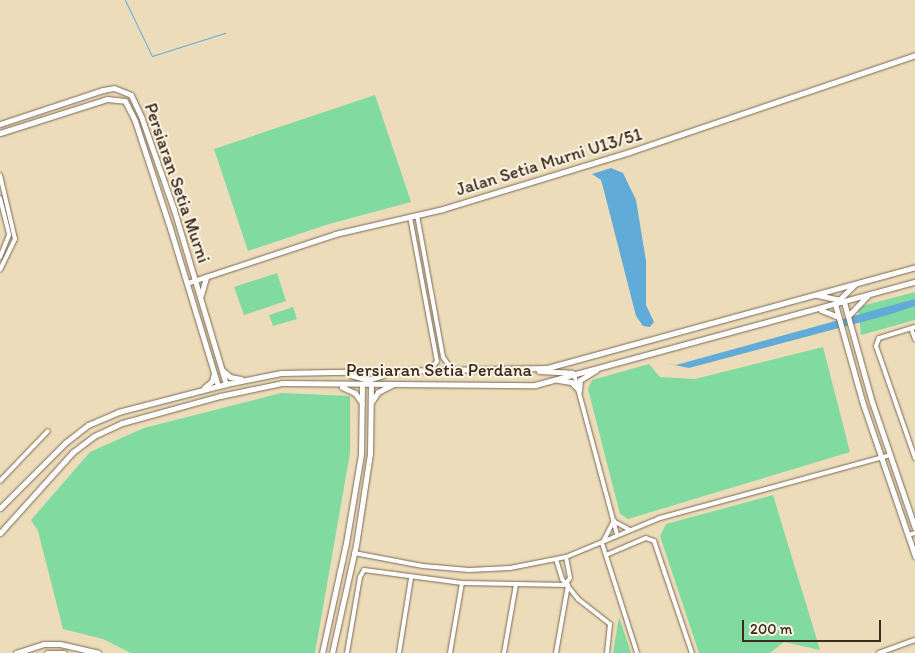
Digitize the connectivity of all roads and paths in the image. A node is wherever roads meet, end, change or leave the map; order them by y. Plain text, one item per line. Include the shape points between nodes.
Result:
1 (915, 55) edge
2 (0, 124) edge
3 (0, 133) edge
4 (0, 174) edge
5 (6, 198) junction
6 (0, 199) edge
7 (417, 215) junction
8 (410, 217) junction
9 (0, 257) edge
10 (192, 267) junction
11 (915, 267) edge
12 (0, 270) edge
13 (206, 276) junction
14 (196, 280) junction
15 (858, 282) junction
16 (915, 282) edge
17 (187, 283) junction
18 (814, 294) junction
19 (870, 295) junction
20 (201, 296) junction
21 (836, 302) junction
22 (844, 302) junction
23 (814, 310) junction
24 (848, 316) junction
25 (839, 318) junction
26 (913, 328) edge
27 (915, 339) edge
28 (600, 367) junction
29 (222, 370) junction
30 (534, 370) junction
31 (214, 372) junction
32 (427, 372) junction
33 (455, 372) junction
34 (345, 373) junction
35 (387, 373) junction
36 (574, 374) junction
37 (244, 379) junction
38 (548, 381) junction
39 (369, 382) junction
40 (397, 382) junction
41 (226, 384) junction
42 (331, 384) junction
43 (362, 384) junction
44 (218, 386) junction
45 (223, 390) junction
46 (241, 390) junction
47 (579, 391) junction
48 (194, 392) junction
49 (209, 399) junction
50 (362, 403) junction
51 (371, 403) junction
52 (48, 431) dead end
53 (890, 455) junction
54 (881, 458) junction
55 (915, 458) edge
56 (0, 470) edge
57 (6, 474) junction
58 (0, 481) edge
59 (0, 508) edge
60 (614, 520) junction
61 (915, 527) edge
62 (628, 529) junction
63 (0, 533) edge
64 (915, 533) edge
65 (617, 534) junction
66 (908, 535) junction
67 (346, 541) junction
68 (602, 542) junction
69 (913, 545) edge
70 (354, 553) junction
71 (606, 555) junction
72 (915, 556) edge
73 (566, 557) junction
74 (342, 559) junction
75 (556, 559) junction
76 (411, 578) junction
77 (462, 583) junction
78 (516, 584) junction
79 (567, 584) junction
80 (915, 640) edge
81 (16, 653) edge
82 (46, 653) edge
83 (64, 653) edge
84 (98, 653) edge
85 (322, 653) edge
86 (332, 653) edge
87 (347, 653) edge
88 (399, 653) edge
89 (450, 653) edge
90 (504, 653) edge
91 (556, 653) edge
92 (607, 653) edge
93 (637, 653) edge
94 (692, 653) edge
95 (879, 653) edge

1 - 7 street, Jalan Setia Murni U13/51 via 629,152
2 - 10 street, Persiaran Setia Murni via 103,90 114,88 131,95
3 - 17 street, Persiaran Setia Murni via 107,99 125,101 135,122
4 - 5 street
5 - 6 street
5 - 12 street via 15,238
6 - 9 street via 9,235
7 - 8 street, Jalan Setia Murni U13/51
7 - 33 street via 443,357 446,366
8 - 13 street, Jalan Setia Murni U13/51 via 335,234
8 - 32 street via 437,361
10 - 13 street
10 - 14 street, Persiaran Setia Murni
11 - 15 street, Persiaran Setia Perdana
13 - 14 street, Jalan Setia Murni U13/51
13 - 20 street
14 - 17 street, Jalan Setia Murni U13/51
14 - 20 street, Persiaran Setia Murni
15 - 18 street, Persiaran Setia Perdana
15 - 21 street
16 - 19 street, Persiaran Setia Perdana
17 - 31 street, Persiaran Setia Murni
18 - 21 street
18 - 30 street, Persiaran Setia Perdana
19 - 22 street, Persiaran Setia Perdana
19 - 24 street
20 - 29 street, Persiaran Setia Murni
21 - 22 street, Persiaran Setia Perdana
21 - 23 street, Persiaran Setia Perdana
21 - 25 street
22 - 24 street
23 - 25 street via 828,311
23 - 28 street, Persiaran Setia Perdana
24 - 53 street
25 - 54 street
26 - 27 street
26 - 55 street via 879,338 876,346
28 - 36 street, Persiaran Setia Perdana
28 - 47 street via 582,378
29 - 37 street via 230,377
29 - 41 street, Persiaran Setia Murni
30 - 33 street, Persiaran Setia Perdana
30 - 36 street
31 - 44 street, Persiaran Setia Murni
31 - 48 street via 209,385
32 - 33 street, Persiaran Setia Perdana
32 - 35 street, Persiaran Setia Perdana
34 - 35 street, Persiaran Setia Perdana
34 - 37 street, Persiaran Setia Perdana via 281,373
34 - 39 street
35 - 39 street
36 - 38 street, Persiaran Setia Perdana
36 - 47 street
37 - 41 street, Persiaran Setia Perdana
38 - 40 street, Persiaran Setia Perdana via 535,385
38 - 47 street via 565,380
39 - 40 street, Persiaran Setia Perdana
39 - 43 street, Persiaran Setia Perdana
39 - 51 street
40 - 51 street via 378,392
41 - 44 street, Persiaran Setia Perdana
41 - 45 street
42 - 43 street, Persiaran Setia Perdana
42 - 46 street, Persiaran Setia Perdana via 282,383
42 - 50 street via 351,390
43 - 50 street
44 - 45 street
44 - 48 street, Persiaran Setia Perdana
45 - 46 street
45 - 49 street
46 - 49 street, Persiaran Setia Perdana
47 - 60 street
48 - 59 street, Persiaran Setia Perdana via 118,412 88,425 65,443
49 - 63 street, Persiaran Setia Perdana via 122,423 94,436 73,452
50 - 67 street via 361,454
51 - 70 street via 370,454
52 - 57 street
53 - 54 street
53 - 61 street
54 - 62 street
54 - 66 street
56 - 57 street
57 - 58 street
60 - 62 street via 618,526
60 - 65 street
60 - 68 street
62 - 65 street
64 - 66 street
65 - 68 street
66 - 69 street
67 - 70 street
67 - 74 street
68 - 71 street
68 - 73 street
69 - 72 street
70 - 74 street
70 - 75 street via 423,566 469,570 510,568
70 - 86 street
71 - 93 street
71 - 94 street via 646,538 654,541
73 - 75 street
73 - 79 street via 570,578
74 - 85 street
75 - 79 street via 562,579
76 - 77 street
76 - 87 street via 364,570 360,577
76 - 88 street
77 - 78 street
77 - 89 street
78 - 79 street
78 - 90 street
79 - 91 street
79 - 92 street via 578,599 610,624
80 - 95 street
81 - 84 street via 43,644 60,644
82 - 83 street

